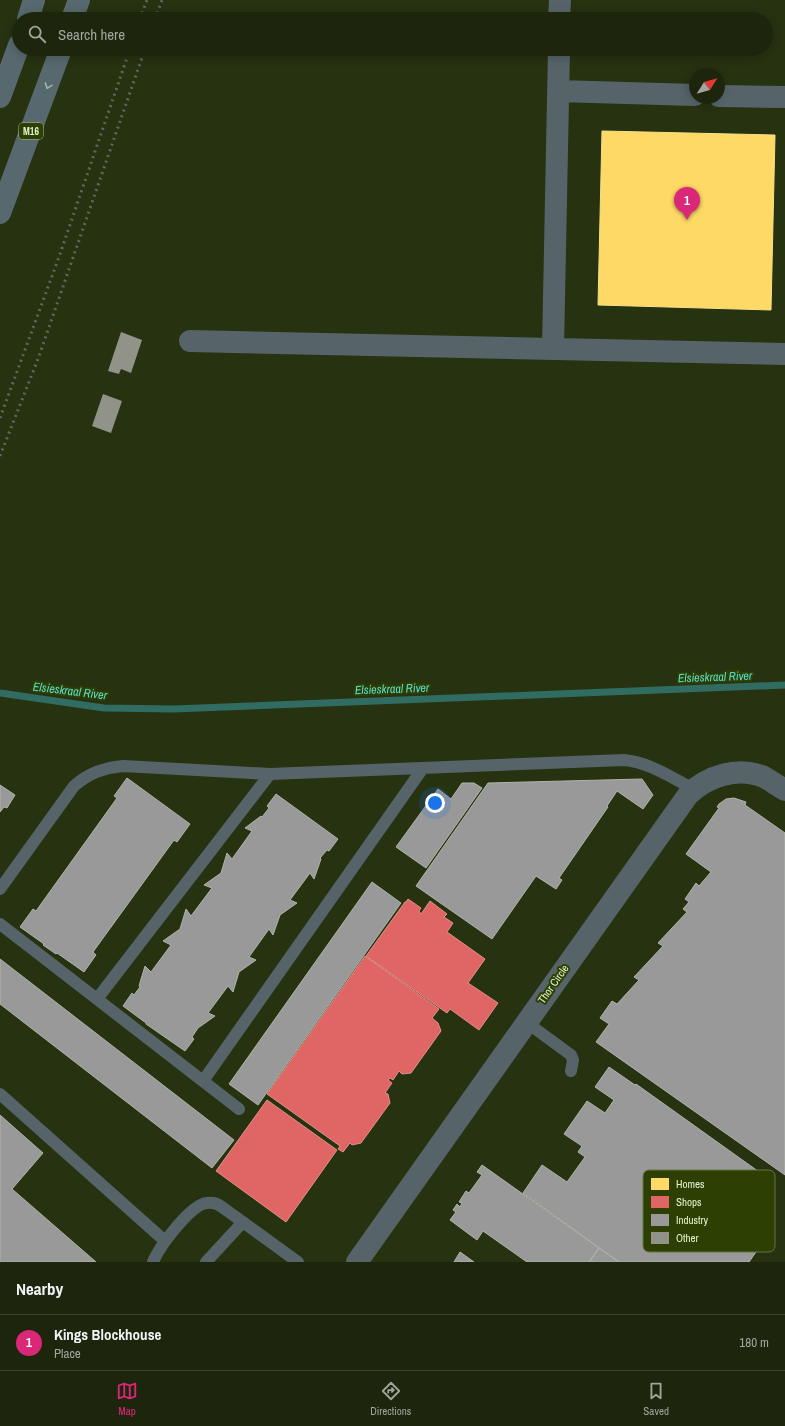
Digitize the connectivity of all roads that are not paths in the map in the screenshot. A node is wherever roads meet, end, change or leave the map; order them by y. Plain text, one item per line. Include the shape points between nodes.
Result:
1 (34, 0) edge
2 (79, 0) edge
3 (560, 0) edge
4 (30, 12) edge
5 (75, 12) edge
6 (559, 12) edge
7 (15, 56) edge
8 (58, 56) edge
9 (559, 56) edge
10 (558, 91) junction
11 (689, 95) edge
12 (725, 96) edge
13 (0, 97) edge
14 (785, 97) edge
15 (0, 213) edge
16 (190, 341) dead end
17 (553, 349) junction
18 (785, 354) edge
19 (423, 768) junction
20 (270, 774) junction
21 (694, 789) junction
22 (785, 790) edge
23 (0, 889) edge
24 (0, 924) edge
25 (97, 999) junction
26 (526, 1022) junction
27 (571, 1071) dead end
28 (203, 1081) junction
29 (0, 1094) edge
30 (239, 1109) dead end
31 (243, 1222) junction
32 (165, 1241) junction
33 (153, 1262) edge
34 (206, 1262) edge
35 (298, 1262) edge
36 (357, 1262) edge

1 - 4 main road
2 - 5 main road
3 - 6 street
7 - 13 main road
8 -> 15 main road, M16
9 - 10 street
10 - 11 street
10 - 17 street
12 - 14 street
16 - 17 street
17 - 18 street
19 - 20 lane
19 - 21 lane via 631,761 646,765
19 - 28 lane
20 - 23 lane via 122,766 93,772 74,786
20 - 25 lane
21 - 22 street, Thor Circle via 710,779 733,773 763,777
21 - 26 street, Thor Circle via 683,800
24 - 25 lane
25 - 28 lane
26 - 27 lane via 571,1055
26 - 36 street, Thor Circle
28 - 30 lane
29 - 32 lane
31 - 32 lane via 222,1206 207,1202 196,1207
31 - 34 lane
31 - 35 lane
32 - 33 lane

